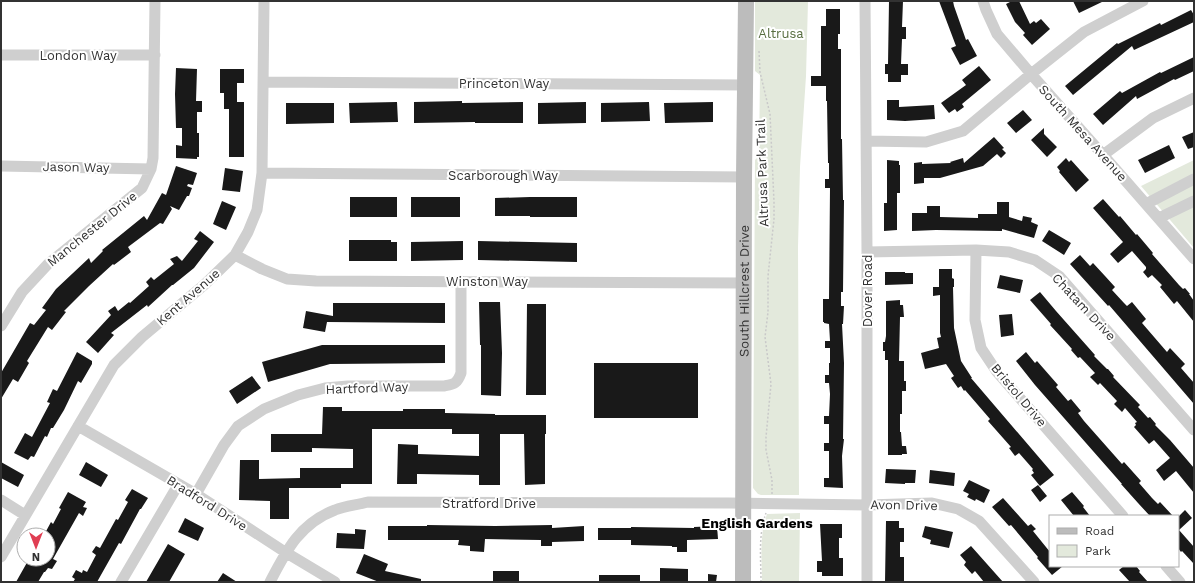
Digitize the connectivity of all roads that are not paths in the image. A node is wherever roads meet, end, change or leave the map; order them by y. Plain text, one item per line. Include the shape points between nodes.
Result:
1 (155, 1) edge
2 (264, 1) edge
3 (746, 1) edge
4 (865, 1) edge
5 (983, 1) edge
6 (1143, 1) edge
7 (1128, 4) edge
8 (1, 55) edge
9 (155, 55) junction
10 (1031, 74) junction
11 (263, 82) junction
12 (745, 85) junction
13 (1194, 98) edge
14 (867, 141) junction
15 (1104, 155) junction
16 (1, 166) edge
17 (150, 169) junction
18 (262, 174) junction
19 (744, 177) junction
20 (1194, 179) edge
21 (1194, 201) edge
22 (1146, 204) junction
23 (1159, 218) junction
24 (976, 250) junction
25 (867, 252) junction
26 (235, 255) junction
27 (1194, 259) edge
28 (461, 281) junction
29 (744, 283) junction
30 (1, 326) edge
31 (78, 426) junction
32 (1194, 430) edge
33 (178, 485) junction
34 (196, 494) junction
35 (1, 500) edge
36 (744, 503) junction
37 (866, 505) junction
38 (25, 515) junction
39 (1122, 515) edge
40 (285, 552) junction
41 (1, 557) edge
42 (1167, 567) edge
43 (121, 582) edge
44 (270, 582) edge
45 (335, 582) edge
46 (743, 582) edge
47 (867, 582) edge
48 (1034, 582) edge
49 (1180, 582) edge

1 - 9 street, Manchester Drive
2 - 11 street, Kent Avenue
3 - 12 street, South Hillcrest Drive
4 - 14 street, Dover Road
5 - 10 street, South Mesa Avenue via 997,34
6 - 7 street
7 - 10 street via 1084,32
8 - 9 street, London Way
9 - 17 street, Manchester Drive via 153,158
10 - 14 street via 963,131 926,142
10 - 15 street, South Mesa Avenue
11 - 12 street, Princeton Way
11 - 18 street, Kent Avenue
12 - 19 street, South Hillcrest Drive
13 - 15 street via 1152,118
14 - 25 street, Dover Road
15 - 22 street, South Mesa Avenue
16 - 17 street, Jason Way
17 - 30 street, Manchester Drive via 142,188 48,264 22,292
18 - 19 street, Scarborough Way
18 - 26 street, Kent Avenue via 257,210
19 - 29 street, South Hillcrest Drive
20 - 22 street
21 - 23 street
22 - 23 street, South Mesa Avenue
23 - 27 street, South Mesa Avenue
24 - 25 street, Chatam Drive
24 - 32 street, Chatam Drive via 1009,252 1036,260 1059,276
24 - 39 street, Bristol Drive via 975,320 981,348 997,372
25 - 37 street, Dover Road
26 - 28 street, Winston Way via 287,279
26 - 31 street, Kent Avenue via 114,365
28 - 29 street, Winston Way
28 - 34 street, Hartford Way via 461,373 458,381 444,386 325,388 298,395 264,409 238,426
29 - 36 street, South Hillcrest Drive
31 - 33 street, Bradford Drive
31 - 38 street, Kent Avenue
33 - 34 street, Bradford Drive
33 - 43 street
34 - 40 street, Bradford Drive
35 - 38 street
36 - 37 street, Avon Drive
36 - 40 street, Stratford Drive via 368,502 335,510 314,520
36 - 46 street, South Hillcrest Drive
37 - 47 street, Dover Road
37 - 48 street, Avon Drive via 932,503 958,509 979,521
38 - 41 street, Kent Avenue
40 - 44 street, Stratford Drive
40 - 45 street, Bradford Drive
42 - 49 street

